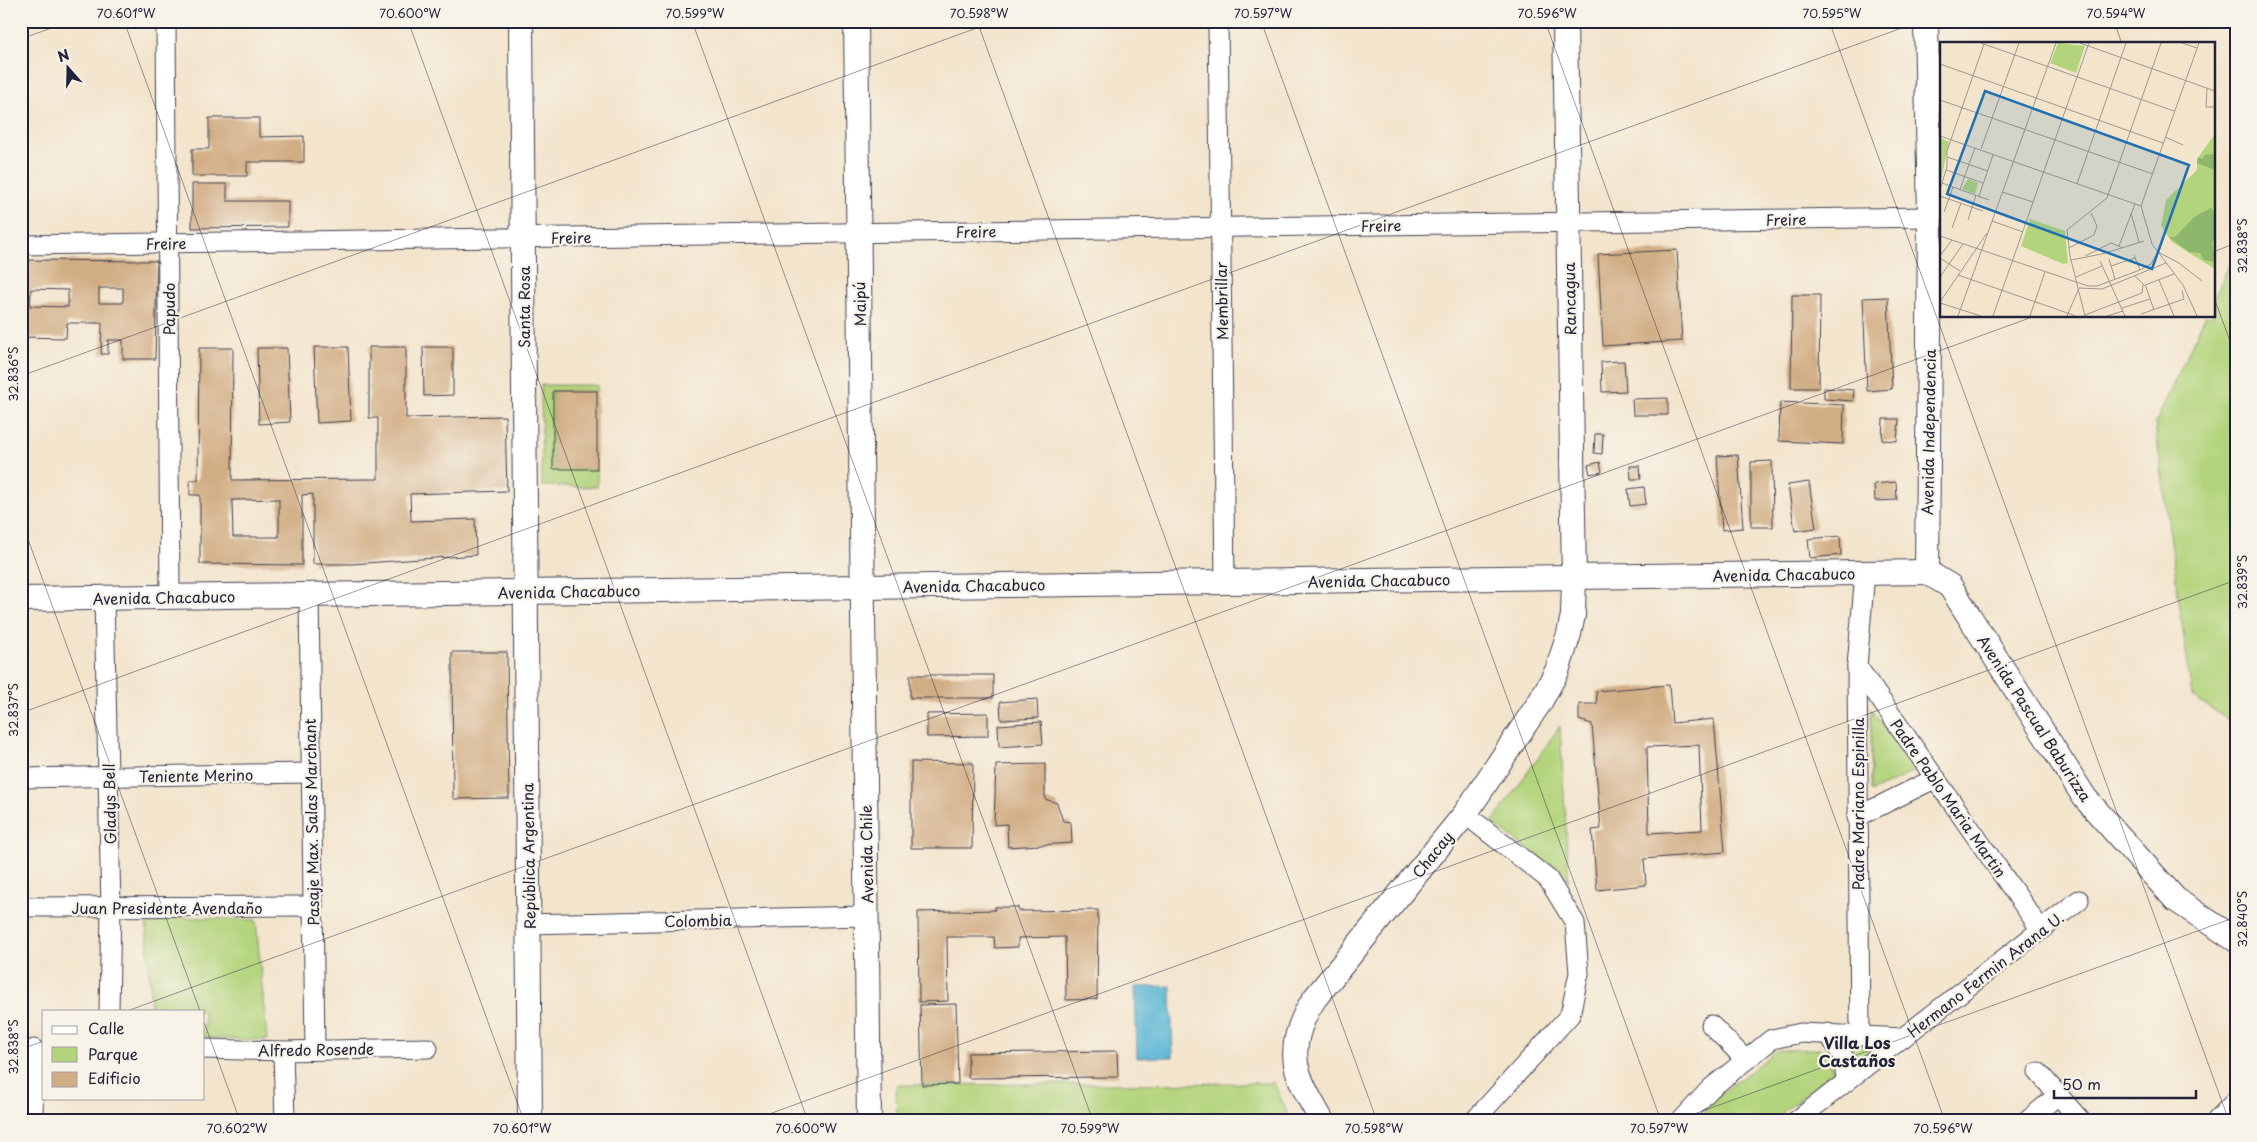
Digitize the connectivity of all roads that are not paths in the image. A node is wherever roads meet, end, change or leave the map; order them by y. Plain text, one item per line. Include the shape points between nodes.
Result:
1 (166, 21) edge
2 (521, 21) edge
3 (856, 21) edge
4 (1218, 21) edge
5 (1565, 21) edge
6 (1926, 21) edge
7 (1930, 216) junction
8 (1568, 222) junction
9 (1221, 227) junction
10 (858, 232) junction
11 (523, 237) junction
12 (168, 242) junction
13 (21, 245) edge
14 (1927, 572) junction
15 (1865, 573) junction
16 (1574, 577) junction
17 (1225, 582) junction
18 (863, 587) junction
19 (525, 592) junction
20 (309, 595) junction
21 (170, 596) junction
22 (104, 598) junction
23 (21, 599) edge
24 (1856, 666) junction
25 (311, 773) junction
26 (108, 776) junction
27 (21, 778) edge
28 (1936, 778) junction
29 (1465, 814) junction
30 (1857, 817) junction
31 (2079, 900) dead end
32 (312, 906) junction
33 (21, 907) edge
34 (110, 908) junction
35 (867, 916) junction
36 (528, 924) junction
37 (2041, 930) junction
38 (2236, 940) edge
39 (109, 1010) edge
40 (1711, 1025) dead end
41 (1828, 1033) junction
42 (1860, 1035) junction
43 (1903, 1038) junction
44 (428, 1048) dead end
45 (33, 1050) edge
46 (205, 1050) edge
47 (283, 1050) junction
48 (315, 1050) junction
49 (1746, 1060) junction
50 (2038, 1072) dead end
51 (1846, 1082) junction
52 (2058, 1095) junction
53 (2236, 1100) edge
54 (33, 1121) edge
55 (284, 1121) edge
56 (530, 1121) edge
57 (869, 1121) edge
58 (1322, 1121) edge
59 (1474, 1121) edge
60 (1681, 1121) edge
61 (1796, 1121) edge
62 (2027, 1121) edge
63 (2081, 1121) edge
64 (2216, 1121) edge

1 - 12 street, Papudo
2 - 11 main road, Santa Rosa
3 - 10 main road, Maipú
4 - 9 street, Membrillar
5 - 8 main road, Rancagua
6 - 7 main road, Avenida Independencia
7 - 8 street, Freire
7 - 14 main road, Avenida Independencia
8 - 9 street, Freire
8 - 16 main road, Rancagua
9 - 10 street, Freire
9 - 17 street, Membrillar
10 - 11 street, Freire
10 - 18 main road, Maipú
11 - 12 street, Freire
11 - 19 main road, Santa Rosa
12 - 13 street, Freire
12 - 21 street, Papudo
14 - 15 main road, Avenida Chacabuco
14 - 38 main road, Avenida Pascual Baburizza via 1950,586 2085,798 2176,900
15 - 16 main road, Avenida Chacabuco
15 - 24 street, Padre Mariano Espinilla
16 - 17 main road, Avenida Chacabuco
16 - 29 main road, Chacay via 1573,614 1557,671
17 - 18 main road, Avenida Chacabuco
18 - 19 main road, Avenida Chacabuco
18 - 35 main road, Avenida Chile
19 - 20 main road, Avenida Chacabuco
19 - 36 main road, República Argentina
20 - 21 main road, Avenida Chacabuco
20 - 25 street, Pasaje Max. Salas Marchant
21 - 22 main road, Avenida Chacabuco
22 - 23 main road, Avenida Chacabuco
22 - 26 street, Gladys Bell
24 - 28 street, Padre Pablo Maria Martin
24 - 30 street, Padre Mariano Espinilla
25 - 26 street, Teniente Merino
25 - 32 street, Pasaje Max. Salas Marchant
26 - 27 street, Teniente Merino
26 - 34 street, Gladys Bell
28 - 30 street
28 - 37 street, Padre Pablo Maria Martin
29 - 58 main road, Chacay via 1315,998 1303,1019 1296,1042 1298,1075
29 - 59 street via 1548,879 1575,923 1579,972 1570,1015
30 - 42 street, Padre Mariano Espinilla
31 - 37 street, Hermano Fermin Arana U.
32 - 34 street, Juan Presidente Avendaño
32 - 48 street, Pasaje Max. Salas Marchant
33 - 34 street, Juan Presidente Avendaño
34 - 39 street, Gladys Bell
35 - 36 street, Colombia
35 - 57 main road, Avenida Chile
36 - 56 main road, República Argentina
37 - 43 street, Hermano Fermin Arana U.
40 - 49 street
41 - 42 street
41 - 49 street via 1801,1033 1772,1039
41 - 51 street via 1844,1058
42 - 43 street
43 - 51 street, Hermano Fermin Arana U.
44 - 48 street, Alfredo Rosende
45 - 54 street
46 - 47 street, Alfredo Rosende
47 - 48 street, Alfredo Rosende
47 - 55 street
49 - 60 street via 1710,1089
50 - 52 street
51 - 61 street, Hermano Fermin Arana U.
52 - 62 street
52 - 63 street
53 - 64 street

